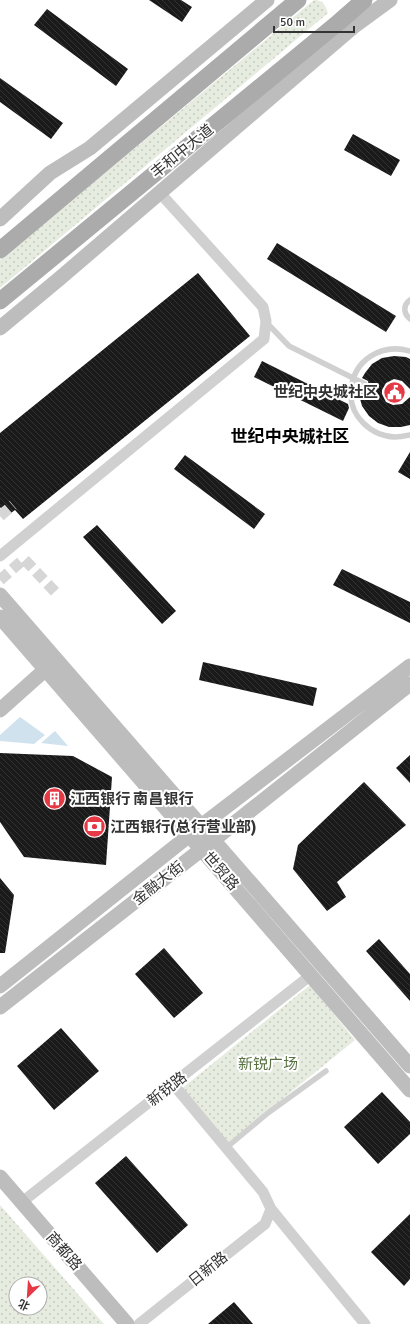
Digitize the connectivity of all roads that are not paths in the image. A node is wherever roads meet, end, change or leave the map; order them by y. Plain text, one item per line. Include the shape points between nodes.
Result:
1 (267, 0) edge
2 (298, 0) edge
3 (364, 0) edge
4 (376, 0) edge
5 (390, 0) edge
6 (339, 22) junction
7 (160, 193) junction
8 (0, 219) edge
9 (0, 250) edge
10 (410, 300) edge
11 (0, 301) edge
12 (410, 319) edge
13 (266, 321) junction
14 (0, 328) edge
15 (410, 351) edge
16 (353, 378) junction
17 (365, 384) dead end
18 (410, 435) edge
19 (0, 556) edge
20 (0, 595) edge
21 (0, 617) edge
22 (410, 666) edge
23 (46, 669) junction
24 (410, 684) edge
25 (0, 710) edge
26 (195, 831) junction
27 (208, 845) junction
28 (311, 975) junction
29 (0, 986) edge
30 (0, 1008) edge
31 (410, 1066) edge
32 (326, 1071) dead end
33 (173, 1084) junction
34 (410, 1090) edge
35 (226, 1148) junction
36 (0, 1178) edge
37 (22, 1202) junction
38 (271, 1210) junction
39 (127, 1324) edge
40 (139, 1324) edge
41 (365, 1324) edge

1 - 8 main road via 90,148 50,173
2 - 9 main road
3 - 6 main road, 丰和中大道
4 - 6 main road via 363,5
5 - 7 main road via 352,27
6 - 11 main road, 丰和中大道
7 - 13 street via 262,307
7 - 14 main road
10 - 12 lane via 404,307 405,314
13 - 16 lane via 288,346
13 - 19 street via 264,339
15 - 16 lane via 401,348 385,349 371,355 360,365
16 - 17 lane
16 - 18 lane via 353,406 359,419 369,429 382,435
20 - 26 main road, 世贸路
21 - 23 main road, 世贸路
22 - 26 main road, 金融大街
23 - 25 main road
23 - 26 main road, 世贸路
24 - 27 main road, 金融大街
26 - 27 main road, 世贸路
26 - 29 main road, 金融大街
27 - 28 main road, 世贸路
27 - 30 main road, 金融大街
27 - 31 main road, 世贸路
28 - 33 street, 新锐路
28 - 34 main road, 世贸路
32 - 35 lane via 268,1113
33 - 35 street
33 - 37 street, 新锐路
35 - 38 street via 263,1192
36 - 37 main road, 商都路
37 - 39 main road, 商都路
38 - 40 street, 日新路 via 265,1224
38 - 41 street

